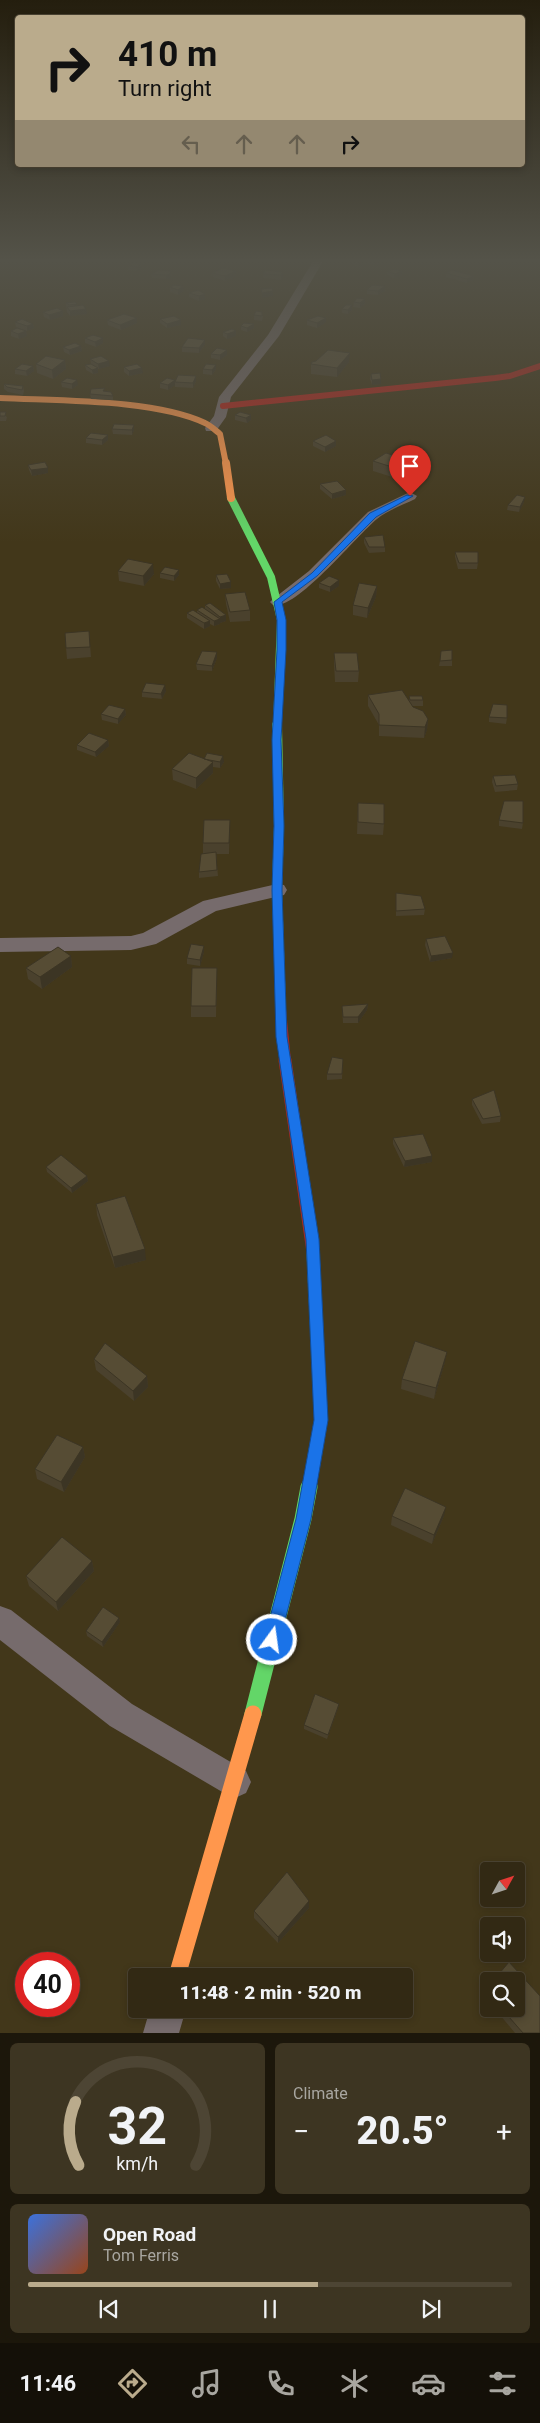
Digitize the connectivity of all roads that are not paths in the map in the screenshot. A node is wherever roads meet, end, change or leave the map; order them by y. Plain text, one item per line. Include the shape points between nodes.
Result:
1 (260, 353) edge
2 (540, 366) edge
3 (0, 398) edge
4 (223, 406) junction
5 (211, 428) junction
6 (410, 496) dead end
7 (278, 602) junction
8 (277, 890) junction
9 (0, 945) edge
10 (0, 1621) edge
11 (235, 1782) junction
12 (179, 1968) edge
13 (165, 2018) edge
14 (161, 2033) edge

1 - 4 street via 225,397
2 - 4 street via 495,378
3 - 5 street via 142,407 189,416
4 - 5 street via 220,417
5 - 7 street via 220,433 231,498 262,557
6 - 7 street via 373,515 314,574
7 - 8 street via 281,650 276,740
8 - 9 street via 210,906 149,939 131,943
8 - 11 street via 282,1037 312,1239 321,1420 303,1519
10 - 11 street via 121,1715
11 - 12 street
13 - 14 street

